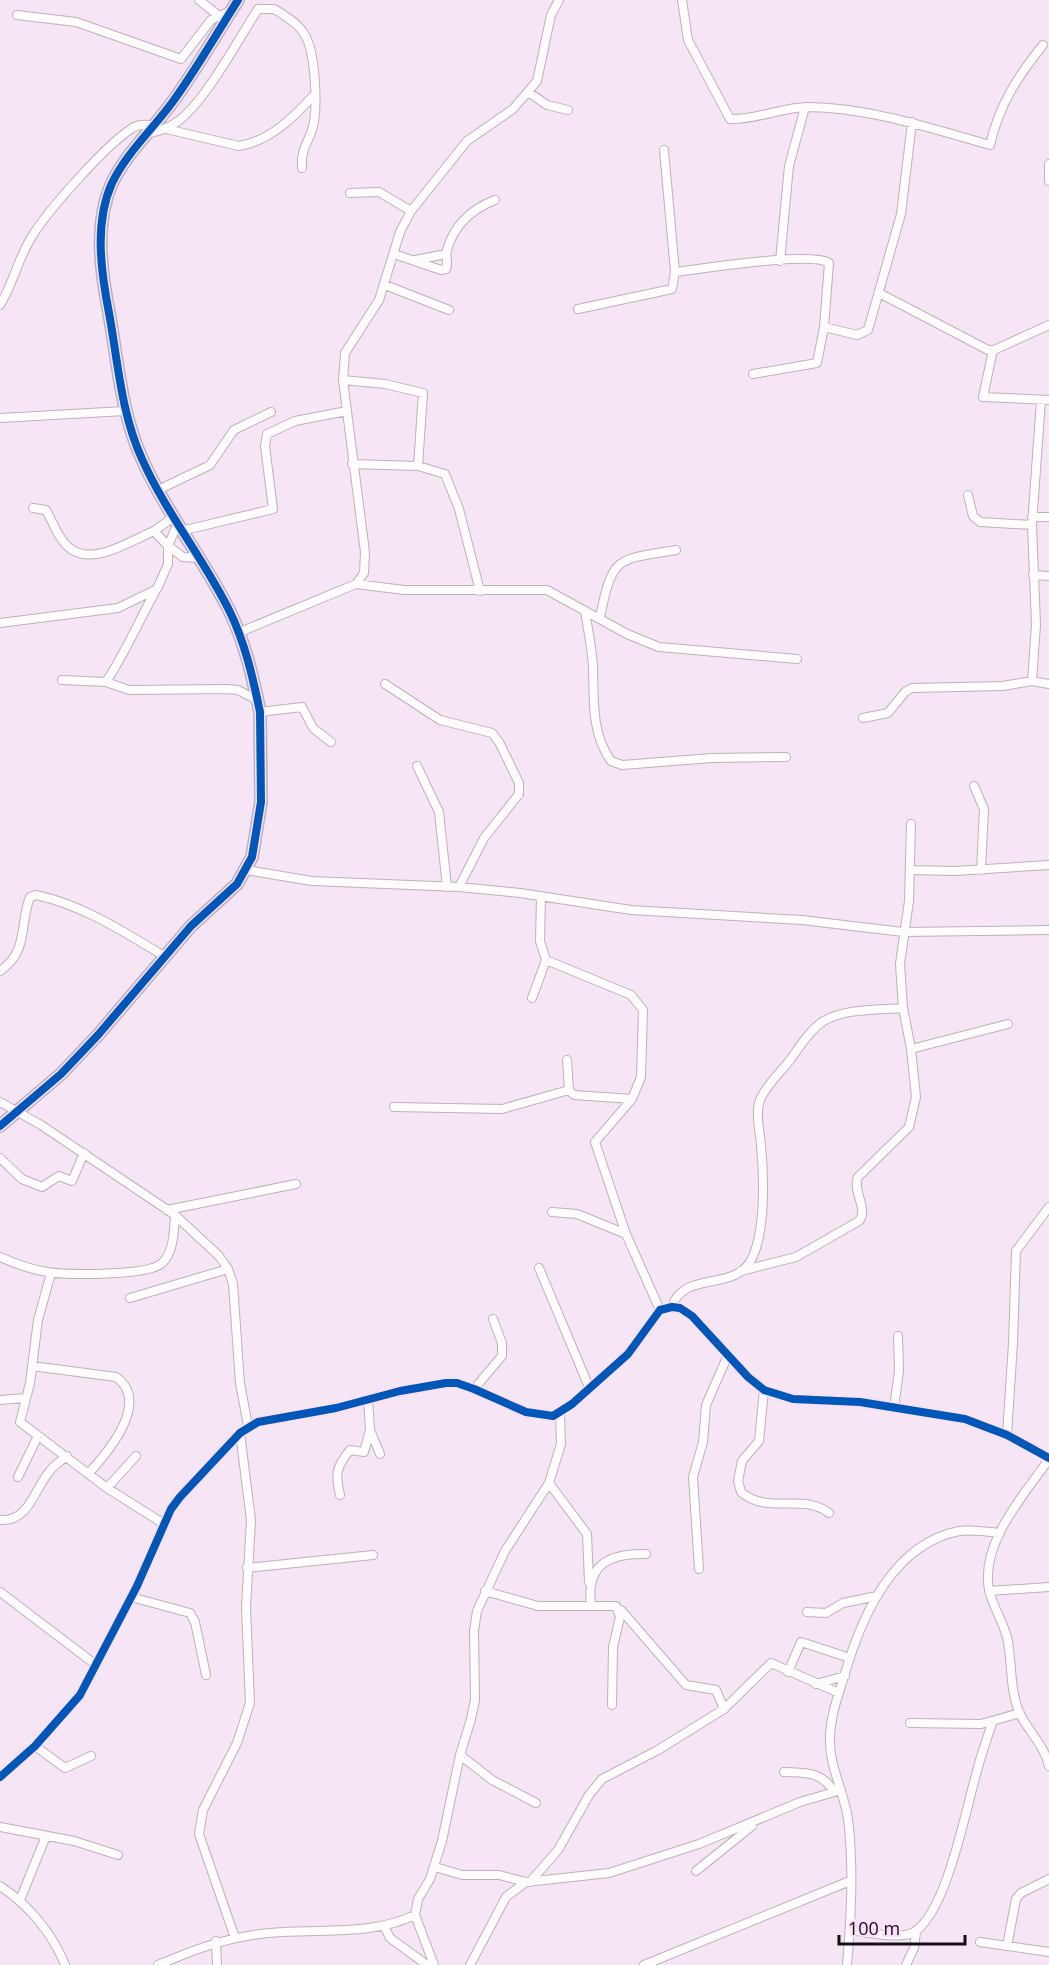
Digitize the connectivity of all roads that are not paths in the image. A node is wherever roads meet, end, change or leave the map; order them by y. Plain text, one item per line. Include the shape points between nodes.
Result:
1 (199, 0) edge
2 (237, 0) edge
3 (559, 0) edge
4 (682, 0) edge
5 (230, 11) junction
6 (17, 15) dead end
7 (218, 15) junction
8 (1043, 45) dead end
9 (528, 92) junction
10 (314, 95) junction
11 (805, 107) junction
12 (568, 110) dead end
13 (912, 122) junction
14 (166, 129) junction
15 (150, 130) junction
16 (664, 150) dead end
17 (1049, 164) edge
18 (302, 168) dead end
19 (1049, 181) edge
20 (350, 193) dead end
21 (495, 200) dead end
22 (411, 211) junction
23 (394, 254) junction
24 (446, 254) junction
25 (413, 260) junction
26 (780, 261) junction
27 (675, 272) junction
28 (385, 285) junction
29 (880, 294) junction
30 (0, 305) edge
31 (578, 309) dead end
32 (448, 310) dead end
33 (1049, 325) edge
34 (824, 327) junction
35 (993, 350) junction
36 (753, 374) dead end
37 (343, 380) junction
38 (1045, 400) edge
39 (125, 411) junction
40 (347, 411) junction
41 (272, 412) dead end
42 (0, 418) edge
43 (352, 464) junction
44 (418, 466) junction
45 (158, 490) junction
46 (968, 495) dead end
47 (33, 508) dead end
48 (1049, 517) edge
49 (1032, 521) junction
50 (177, 525) junction
51 (154, 531) junction
52 (168, 546) junction
53 (676, 550) dead end
54 (198, 558) junction
55 (1033, 575) junction
56 (1049, 576) edge
57 (356, 584) junction
58 (157, 589) junction
59 (480, 591) junction
60 (585, 611) junction
61 (600, 617) junction
62 (0, 623) edge
63 (240, 633) junction
64 (797, 659) dead end
65 (62, 680) dead end
66 (1032, 681) junction
67 (106, 682) junction
68 (385, 684) dead end
69 (1049, 684) edge
70 (257, 700) junction
71 (260, 712) junction
72 (863, 718) dead end
73 (331, 742) dead end
74 (786, 757) dead end
75 (417, 766) dead end
76 (974, 786) dead end
77 (911, 824) dead end
78 (1049, 864) edge
79 (246, 870) junction
80 (911, 870) junction
81 (981, 870) junction
82 (447, 886) junction
83 (459, 887) junction
84 (541, 897) junction
85 (1049, 930) edge
86 (903, 932) junction
87 (164, 956) junction
88 (546, 960) junction
89 (0, 971) edge
90 (532, 998) dead end
91 (903, 1008) junction
92 (1008, 1024) dead end
93 (911, 1049) junction
94 (567, 1060) dead end
95 (569, 1090) junction
96 (632, 1100) junction
97 (0, 1102) edge
98 (394, 1107) dead end
99 (17, 1112) junction
100 (0, 1126) edge
101 (84, 1153) junction
102 (0, 1158) edge
103 (296, 1184) dead end
104 (1049, 1207) edge
105 (167, 1210) junction
106 (552, 1212) dead end
107 (175, 1215) junction
108 (626, 1234) junction
109 (0, 1257) edge
110 (539, 1268) dead end
111 (228, 1269) junction
112 (741, 1271) junction
113 (51, 1273) junction
114 (129, 1298) dead end
115 (672, 1307) junction
116 (660, 1310) junction
117 (493, 1319) dead end
118 (898, 1336) dead end
119 (728, 1355) junction
120 (32, 1366) junction
121 (589, 1387) junction
122 (474, 1389) junction
123 (765, 1390) junction
124 (26, 1398) junction
125 (368, 1400) junction
126 (0, 1401) edge
127 (894, 1408) junction
128 (560, 1413) junction
129 (249, 1426) junction
130 (370, 1430) junction
131 (240, 1433) junction
132 (1007, 1435) junction
133 (38, 1436) junction
134 (381, 1454) dead end
135 (67, 1456) junction
136 (136, 1456) dead end
137 (1049, 1457) edge
138 (89, 1473) junction
139 (18, 1477) dead end
140 (549, 1483) junction
141 (107, 1488) junction
142 (340, 1495) dead end
143 (830, 1513) dead end
144 (0, 1520) edge
145 (164, 1524) junction
146 (1000, 1533) junction
147 (646, 1554) dead end
148 (373, 1555) dead end
149 (248, 1568) junction
150 (699, 1569) dead end
151 (589, 1582) junction
152 (1049, 1587) edge
153 (485, 1591) junction
154 (989, 1591) junction
155 (0, 1592) edge
156 (877, 1596) junction
157 (131, 1597) junction
158 (591, 1604) junction
159 (620, 1609) junction
160 (807, 1612) dead end
161 (850, 1658) junction
162 (96, 1665) junction
163 (788, 1672) junction
164 (206, 1675) dead end
165 (845, 1676) junction
166 (816, 1684) junction
167 (838, 1693) junction
168 (612, 1705) dead end
169 (724, 1709) junction
170 (1020, 1713) junction
171 (910, 1723) dead end
172 (992, 1723) junction
173 (35, 1746) junction
174 (460, 1755) junction
175 (91, 1756) dead end
176 (1049, 1766) edge
177 (784, 1772) dead end
178 (0, 1777) edge
179 (837, 1791) junction
180 (536, 1803) dead end
181 (763, 1818) junction
182 (0, 1827) edge
183 (46, 1836) junction
184 (118, 1855) dead end
185 (435, 1867) junction
186 (696, 1871) dead end
187 (1049, 1879) edge
188 (850, 1881) junction
189 (528, 1882) junction
190 (0, 1886) edge
191 (20, 1900) junction
192 (415, 1915) junction
193 (384, 1926) junction
194 (850, 1930) junction
195 (915, 1932) junction
196 (235, 1938) junction
197 (216, 1941) junction
198 (980, 1942) dead end
199 (1007, 1946) junction
200 (1049, 1952) edge
201 (65, 1965) edge
202 (158, 1965) edge
203 (217, 1965) edge
204 (427, 1965) edge
205 (434, 1965) edge
206 (470, 1965) edge
207 (644, 1965) edge
208 (847, 1965) edge
209 (906, 1965) edge

1 - 7 street
2 - 5 street
3 - 9 street via 551,15 537,81
4 - 11 street via 688,40 730,119
5 - 7 street
5 - 15 street via 174,100
6 - 7 street via 76,22 181,59
8 - 13 street via 1018,76 1001,107 990,144
9 - 12 street via 547,105
9 - 22 street via 513,109 467,141
10 - 14 street via 285,125 247,145
10 - 14 street via 305,33 274,9 265,7 258,9 185,115
10 - 18 street via 311,132 302,150
11 - 13 street via 866,112
11 - 26 street via 789,166
13 - 29 street via 901,214
14 - 15 street
15 - 30 street via 139,125 131,129 68,192 30,238
15 - 39 street via 126,158 111,185 103,213 100,251
16 - 27 street
17 - 19 street
20 - 22 street via 379,192
21 - 24 street via 475,207 465,217
22 - 23 street
23 - 25 street
23 - 28 street
24 - 25 street
24 - 25 street via 448,266 441,270
26 - 27 street
26 - 34 street via 820,259 829,263
27 - 31 street via 672,290
28 - 32 street
28 - 37 street via 345,353
29 - 34 street via 864,334
29 - 35 street via 982,348
33 - 35 street
34 - 36 street via 817,363
35 - 38 street via 983,397
37 - 40 street
37 - 44 street via 423,393
38 - 49 street
39 - 42 street
39 - 45 street via 142,460
40 - 43 street
40 - 50 street via 295,421 267,434 273,509
41 - 45 street via 234,430 210,465
43 - 44 street
43 - 57 street via 365,552 364,573
44 - 59 street via 445,474
45 - 50 street
46 - 49 street via 974,516 980,522
47 - 51 street via 46,510 63,541 81,554 120,547
48 - 49 street
49 - 55 street
50 - 51 street
50 - 52 street
50 - 54 street
51 - 52 street
52 - 54 street via 183,557
52 - 58 street via 168,564
53 - 61 street via 626,558 619,564 607,584
54 - 63 street
55 - 56 street
55 - 66 street via 1036,625
57 - 59 street via 404,590
57 - 63 street
58 - 62 street via 118,608
58 - 67 street
59 - 60 street via 547,590
60 - 61 street
60 - 74 street via 598,738 610,761 622,765
61 - 64 street via 648,644 671,650
63 - 70 street
65 - 67 street
66 - 69 street
66 - 72 street via 1003,686 912,688 888,713
67 - 70 street via 129,690 238,690
68 - 83 street via 440,720 492,733 519,783 519,794 484,838
70 - 71 street
71 - 73 street via 302,707 313,728
71 - 79 street via 261,802
75 - 82 street via 439,812
76 - 81 street via 984,809
77 - 80 street
78 - 81 street
79 - 82 street via 312,881
79 - 87 street via 237,884
80 - 81 street
80 - 86 street
82 - 83 street
83 - 84 street
84 - 86 street via 631,910 802,920
84 - 88 street via 540,941
85 - 86 street
86 - 91 street
87 - 89 street via 77,908 36,895 27,904 23,939 16,954
87 - 99 street via 98,1035
88 - 90 street
88 - 96 street via 631,995 643,1010 642,1077
91 - 93 street
91 - 112 street via 859,1012 822,1022 765,1091 758,1108 762,1150 759,1235 750,1263
92 - 93 street
93 - 112 street via 916,1097 909,1126 858,1177 862,1217 796,1257
94 - 95 street
95 - 96 street via 576,1097
95 - 98 street via 502,1109
96 - 108 street via 595,1142
97 - 99 street
99 - 100 street
99 - 101 street
101 - 102 street via 72,1181 59,1176 42,1187 22,1179
101 - 105 street
103 - 105 street
104 - 132 street via 1016,1251
105 - 107 street
106 - 108 street via 577,1214
107 - 111 street
107 - 113 street via 168,1254 156,1268
108 - 116 street
109 - 113 street
110 - 121 street
111 - 114 street
111 - 129 street via 237,1313 240,1383
112 - 115 street via 685,1288
113 - 120 street via 38,1320
115 - 116 street
115 - 119 street via 692,1316
116 - 121 street via 627,1354
117 - 122 street via 502,1343 502,1356
118 - 127 street
119 - 123 street
119 - 150 street via 706,1404 703,1442 693,1477
120 - 124 street
120 - 138 street via 116,1377 123,1382 130,1401 116,1443
121 - 128 street
122 - 125 street via 446,1383
122 - 128 street via 526,1412 553,1416
123 - 127 street via 793,1399
123 - 143 street via 759,1441 742,1461 738,1481 741,1492 760,1504 817,1506
124 - 126 street
124 - 133 street via 20,1422
125 - 129 street
125 - 130 street
127 - 132 street via 965,1419
128 - 140 street via 560,1451
129 - 131 street
130 - 134 street
130 - 142 street via 364,1452 350,1450 337,1467
131 - 145 street via 185,1490
131 - 149 street via 251,1520
132 - 137 street
133 - 135 street
133 - 139 street
135 - 138 street
135 - 144 street via 50,1471 24,1512 10,1520
136 - 141 street
137 - 146 street
138 - 141 street
140 - 151 street via 587,1534
140 - 153 street via 505,1551
141 - 145 street
145 - 157 street
146 - 154 street via 991,1556
146 - 156 street via 962,1531 928,1544 889,1578
147 - 151 street via 611,1559 598,1568
148 - 149 street
149 - 196 street via 250,1703 237,1743 202,1810 199,1825 201,1842
151 - 158 street
152 - 154 street
153 - 158 street via 538,1606
153 - 174 street via 474,1631 475,1700
154 - 170 street via 1008,1639
155 - 162 street
156 - 160 street via 843,1603 826,1613
156 - 161 street
157 - 162 street
157 - 164 street via 190,1613
158 - 159 street via 609,1604
159 - 168 street via 613,1647
159 - 169 street via 686,1685 716,1690
161 - 163 street via 801,1642
161 - 165 street
162 - 173 street via 80,1695
163 - 166 street
163 - 169 street via 771,1663
165 - 166 street
165 - 167 street
166 - 167 street
167 - 179 street via 830,1744
169 - 189 street via 603,1779 589,1795 558,1850
170 - 172 street
170 - 176 street
171 - 172 street
172 - 195 street via 949,1875 933,1908
173 - 175 street via 65,1768
173 - 178 street
174 - 180 street via 492,1780
174 - 185 street
177 - 179 street via 819,1776
179 - 181 street
179 - 188 street via 850,1844
181 - 186 street
181 - 189 street via 609,1873
182 - 183 street
183 - 184 street
183 - 191 street
185 - 189 street via 462,1875 499,1875
185 - 192 street via 418,1899
187 - 199 street via 1016,1899
188 - 194 street
188 - 207 street
189 - 206 street via 506,1897
190 - 191 street
191 - 201 street via 46,1932
192 - 193 street
192 - 205 street
193 - 196 street
193 - 204 street via 390,1938
194 - 195 street via 899,1935
194 - 208 street
195 - 209 street via 914,1948
196 - 197 street
197 - 202 street
197 - 203 street
198 - 199 street
199 - 200 street

